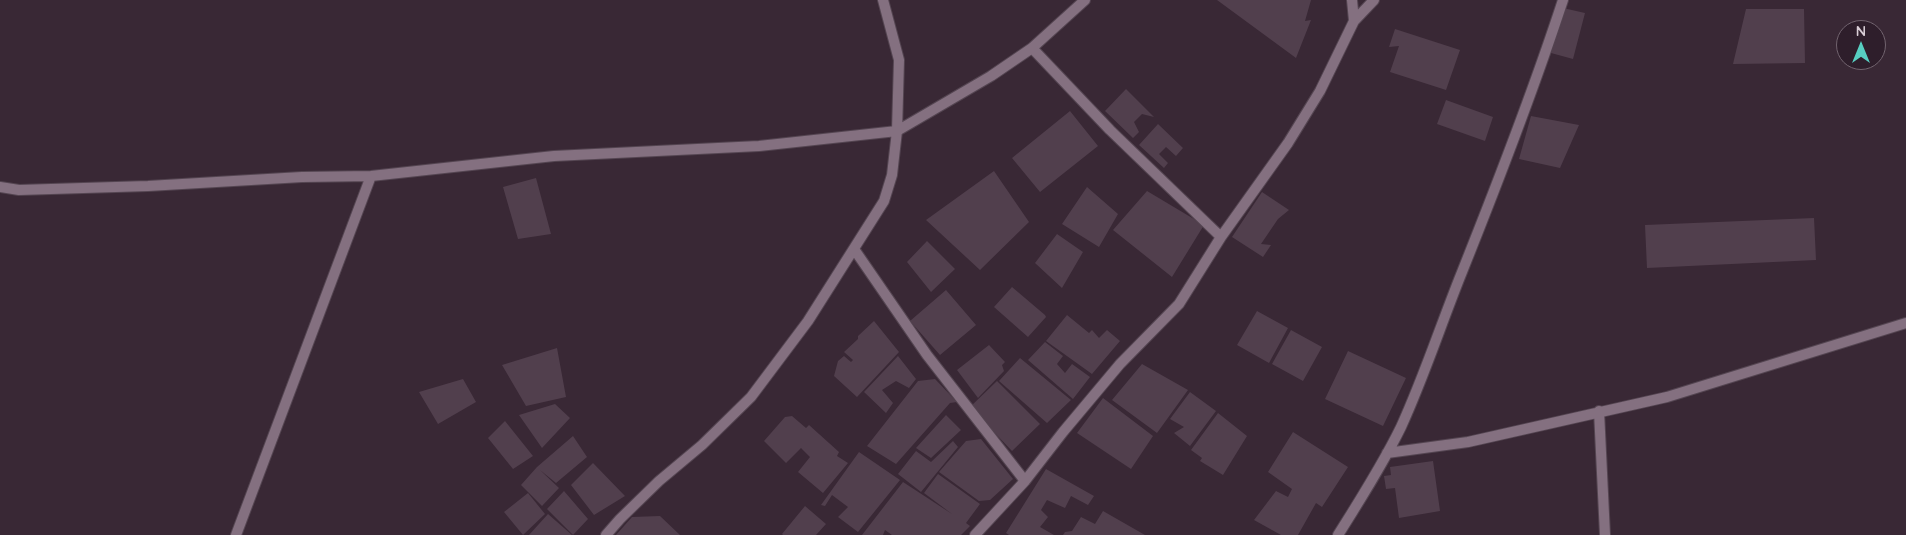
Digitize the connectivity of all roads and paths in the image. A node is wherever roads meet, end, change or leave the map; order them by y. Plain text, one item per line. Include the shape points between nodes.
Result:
1 (883, 0) edge
2 (1085, 0) edge
3 (1352, 0) edge
4 (1374, 0) edge
5 (1563, 0) edge
6 (1354, 21) junction
7 (1032, 48) junction
8 (897, 131) junction
9 (371, 176) junction
10 (0, 187) edge
11 (1221, 237) junction
12 (854, 249) junction
13 (1906, 323) edge
14 (1600, 411) junction
15 (1387, 453) junction
16 (1025, 481) junction
17 (977, 532) edge
18 (236, 535) edge
19 (606, 535) edge
20 (990, 535) edge
21 (1338, 535) edge
22 (1605, 535) edge

1 - 8 street via 899,60
2 - 7 street
3 - 6 street
4 - 6 street
5 - 15 street via 1507,158 1430,358
6 - 11 street via 1320,91 1288,143
7 - 8 street via 992,76
7 - 11 street via 1110,130
8 - 9 street via 759,146 554,156
8 - 12 street via 892,174 884,202
9 - 10 street via 19,190
9 - 18 street
11 - 16 street via 1178,304 1120,364
12 - 16 street via 927,356
12 - 19 street via 808,320 751,397 620,518
13 - 14 street via 1666,397
14 - 15 street via 1468,442
14 - 22 street
15 - 21 street
16 - 17 street
17 - 20 street

